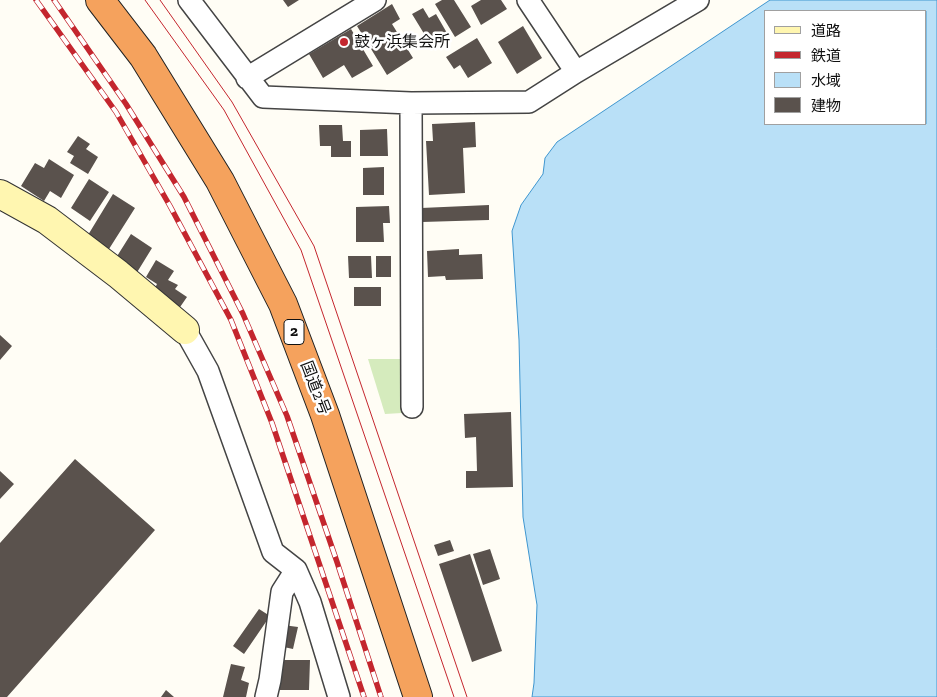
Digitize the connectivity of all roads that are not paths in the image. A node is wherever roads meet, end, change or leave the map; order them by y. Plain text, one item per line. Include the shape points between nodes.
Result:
1 (100, 0) edge
2 (189, 0) edge
3 (375, 0) edge
4 (528, 0) edge
5 (698, 0) edge
6 (576, 72) junction
7 (247, 78) junction
8 (411, 103) junction
9 (0, 194) edge
10 (185, 330) joint
11 (412, 407) dead end
12 (296, 570) junction
13 (266, 697) edge
14 (339, 697) edge
15 (418, 697) edge

1 - 15 highway, 国道2号 / 2 via 143,56 220,181 283,304 326,415
2 - 7 street
3 - 7 street
4 - 6 street
5 - 6 street
6 - 8 street via 529,102
7 - 8 street via 263,97
8 - 11 street
9 - 10 street via 47,220
10 - 12 street via 208,371 273,552
12 - 13 street via 282,592
12 - 14 street via 310,602

